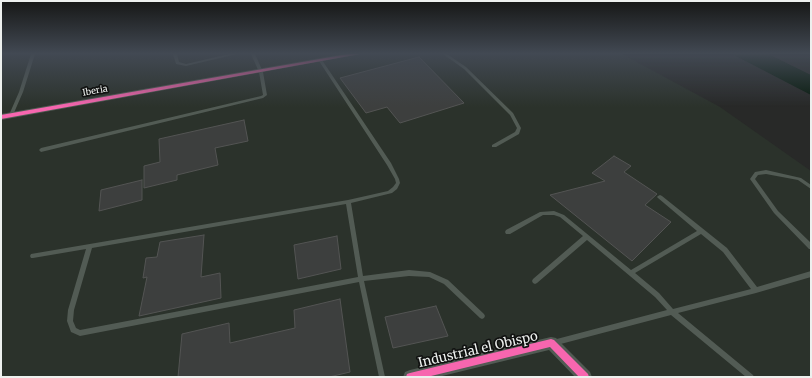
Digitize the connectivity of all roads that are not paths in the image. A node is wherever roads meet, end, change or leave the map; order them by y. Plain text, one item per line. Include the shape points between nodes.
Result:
1 (27, 72) edge
2 (261, 72) joint
3 (328, 72) edge
4 (469, 72) edge
5 (11, 115) junction
6 (1, 117) edge
7 (494, 146) dead end
8 (41, 150) dead end
9 (811, 187) edge
10 (660, 198) dead end
11 (348, 202) junction
12 (701, 231) junction
13 (508, 232) dead end
14 (586, 237) junction
15 (90, 246) junction
16 (811, 247) edge
17 (33, 256) dead end
18 (631, 274) junction
19 (811, 274) edge
20 (361, 280) junction
21 (535, 281) dead end
22 (756, 290) junction
23 (672, 312) junction
24 (482, 316) dead end
25 (552, 343) junction
26 (382, 377) edge
27 (410, 377) edge
28 (585, 377) edge
29 (751, 377) edge

1 - 5 lane
2 - 5 street, Iberia
2 - 8 lane via 266,95 262,97
3 - 11 lane via 385,158 398,183 390,192
4 - 7 lane via 512,114 519,128 518,133
5 - 6 street, Iberia
9 - 16 lane via 799,179 766,172 757,173 752,179 776,212
10 - 12 lane
11 - 15 lane
11 - 20 lane
12 - 18 lane
12 - 22 lane via 725,250
13 - 14 lane via 542,213 554,213
14 - 18 lane
14 - 21 lane
15 - 17 lane
15 - 20 lane via 71,310 70,321 73,330 80,333
18 - 23 lane via 657,295
19 - 22 lane, Industrial el Obispo
20 - 24 lane via 409,273 430,275 453,287
20 - 26 lane
22 - 23 lane, Industrial el Obispo
23 - 25 lane, Industrial el Obispo
23 - 29 lane
25 - 27 street, Industrial el Obispo
25 - 28 street

